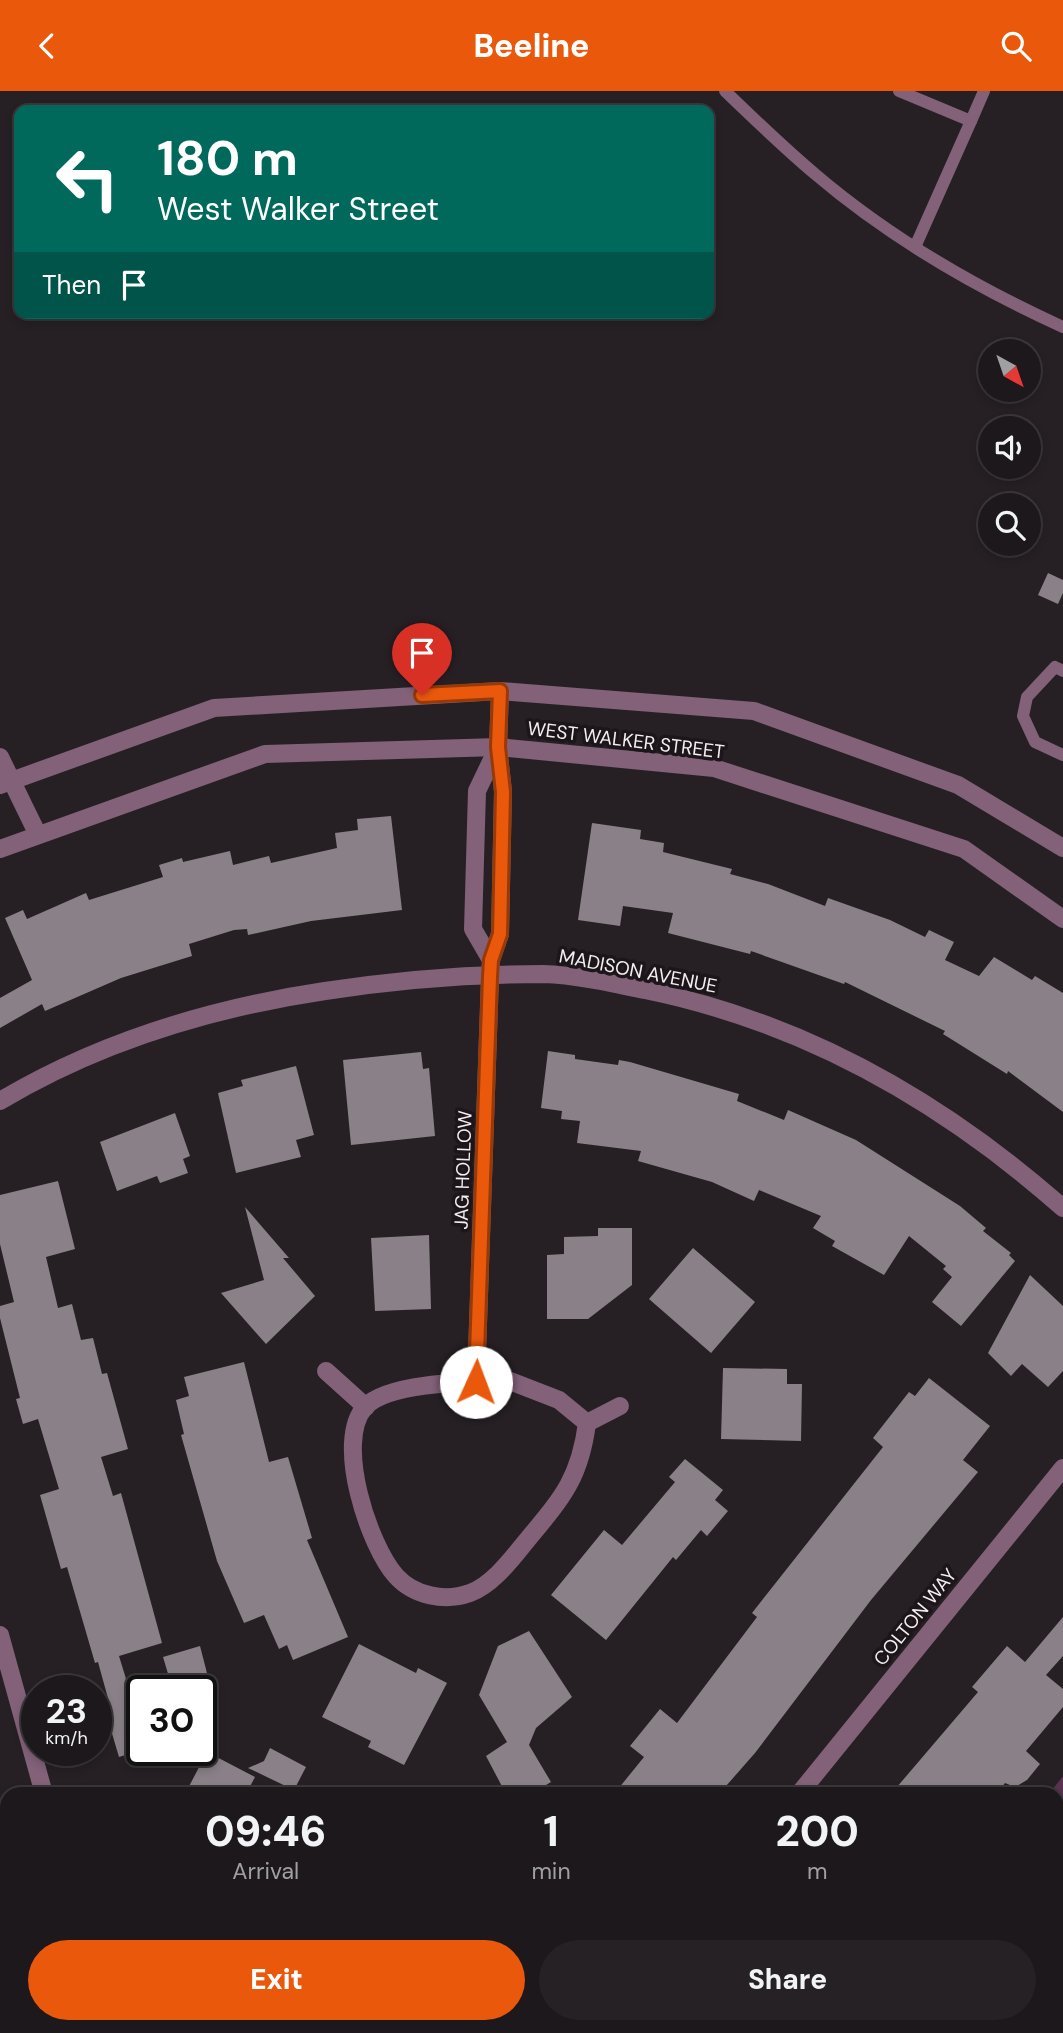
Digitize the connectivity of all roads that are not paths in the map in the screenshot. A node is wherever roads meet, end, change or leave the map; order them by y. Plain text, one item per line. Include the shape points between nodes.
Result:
1 (725, 91) edge
2 (899, 91) edge
3 (984, 91) edge
4 (971, 121) junction
5 (915, 247) junction
6 (1063, 327) edge
7 (1063, 671) edge
8 (500, 691) junction
9 (498, 747) junction
10 (1063, 755) edge
11 (0, 757) edge
12 (5, 782) edge
13 (38, 835) junction
14 (1063, 848) edge
15 (0, 849) edge
16 (1063, 919) edge
17 (491, 969) junction
18 (0, 1101) edge
19 (1063, 1208) edge
20 (326, 1371) dead end
21 (476, 1382) junction
22 (620, 1406) dead end
23 (366, 1407) junction
24 (587, 1423) junction
25 (1063, 1468) edge
26 (0, 1635) edge
27 (42, 1787) edge
28 (805, 1787) edge

1 - 5 lane via 816,175
2 - 4 lane
3 - 4 lane
4 - 5 lane
5 - 6 lane via 1003,300
7 - 10 lane via 1055,667 1027,697 1023,716 1035,742
8 - 9 street, JAG HOLLOW
8 - 12 street, WEST WALKER STREET via 214,708
8 - 14 street, WEST WALKER STREET via 754,711 958,785
9 - 13 street, WEST WALKER STREET via 265,754
9 - 16 street, WEST WALKER STREET via 715,768 964,849
9 - 17 street, JAG HOLLOW via 503,792 500,934
9 - 17 street, JAG HOLLOW via 477,791 473,929
11 - 12 street
12 - 13 street
13 - 15 street, WEST WALKER STREET
17 - 18 street, MADISON AVENUE via 220,1010 74,1062
17 - 19 street, MADISON AVENUE via 632,987 738,1014 810,1040 944,1115
17 - 21 street, JAG HOLLOW
20 - 23 street
21 - 23 street via 404,1389 383,1395
21 - 24 street via 510,1381 539,1391 559,1400
22 - 24 street
23 - 24 street via 355,1425 352,1446 361,1499 380,1555 409,1586 447,1598 472,1593 494,1577 555,1506 583,1457
25 - 28 street, COLTON WAY
26 - 27 street

